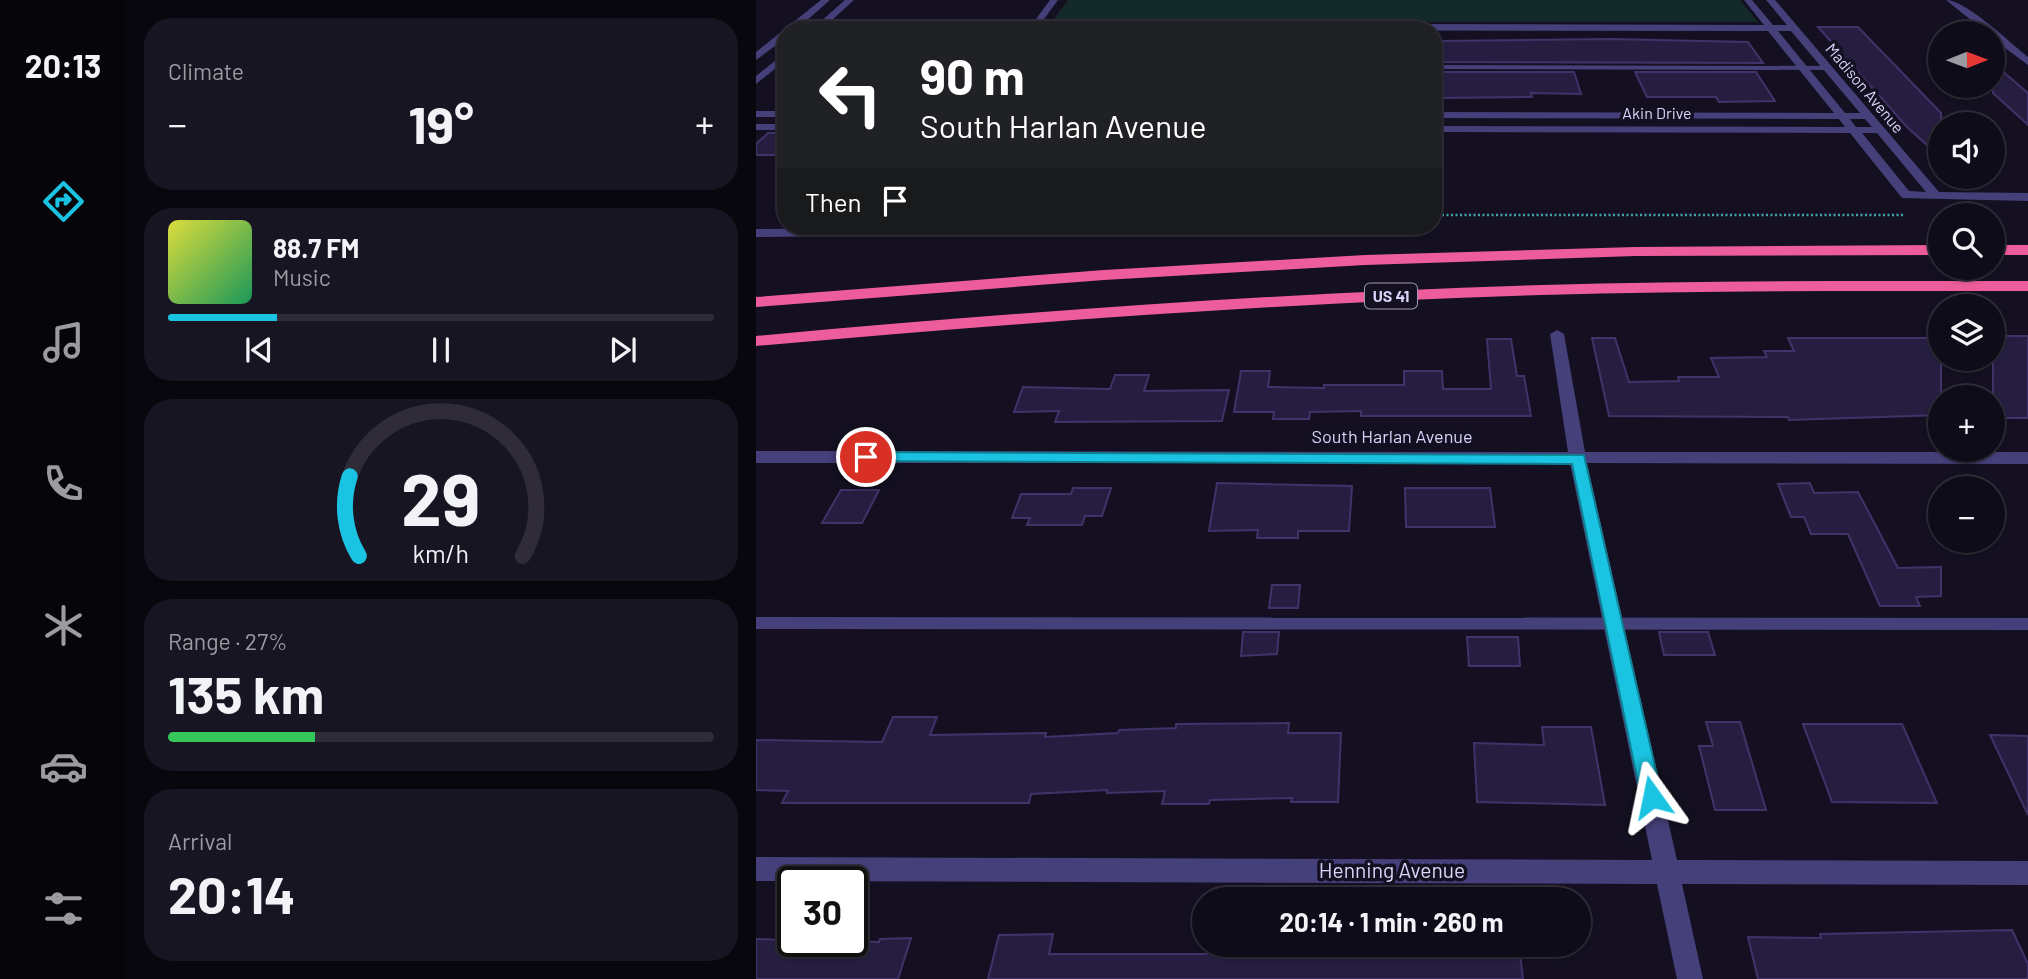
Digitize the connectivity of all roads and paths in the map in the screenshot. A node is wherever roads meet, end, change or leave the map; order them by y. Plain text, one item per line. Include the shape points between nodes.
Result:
1 (826, 0) edge
2 (850, 0) edge
3 (1054, 0) edge
4 (1748, 0) edge
5 (1770, 0) edge
6 (1950, 0) edge
7 (800, 21) edge
8 (826, 21) edge
9 (1038, 21) edge
10 (1976, 21) edge
11 (1442, 28) edge
12 (1771, 28) junction
13 (1794, 28) junction
14 (777, 40) edge
15 (2006, 45) edge
16 (756, 57) edge
17 (777, 62) edge
18 (2028, 62) edge
19 (1442, 67) edge
20 (1803, 68) junction
21 (1828, 68) junction
22 (756, 80) edge
23 (756, 114) edge
24 (777, 114) edge
25 (1442, 115) edge
26 (1842, 116) junction
27 (1868, 116) junction
28 (756, 127) edge
29 (777, 127) edge
30 (1442, 129) edge
31 (1853, 130) junction
32 (1881, 130) junction
33 (1936, 196) junction
34 (2028, 197) edge
35 (1442, 215) edge
36 (1910, 215) dead end
37 (756, 233) edge
38 (777, 233) edge
39 (1928, 250) edge
40 (2005, 250) edge
41 (2028, 250) edge
42 (2028, 286) edge
43 (756, 302) edge
44 (1557, 334) dead end
45 (756, 341) edge
46 (756, 457) edge
47 (2028, 458) edge
48 (1578, 459) junction
49 (756, 622) edge
50 (1614, 622) junction
51 (2028, 624) edge
52 (756, 869) edge
53 (1668, 872) junction
54 (2028, 873) edge
55 (1690, 979) edge

1 - 7 street
2 - 8 street
3 - 9 street
4 - 12 street, Madison Avenue
5 - 13 street, Madison Avenue
6 - 10 street
11 - 12 street
12 - 13 street
12 - 20 street, Madison Avenue
13 - 21 street, Madison Avenue
14 - 16 street
15 - 18 street
17 - 22 street
19 - 20 lane
20 - 21 lane
20 - 26 street, Madison Avenue
21 - 27 street, Madison Avenue
23 - 24 street
25 - 26 street, Akin Drive
26 - 27 street, Akin Drive
26 - 31 street, Madison Avenue
27 - 32 street, Madison Avenue
28 - 29 street
30 - 31 street, Akin Drive
31 - 32 street, Akin Drive
31 - 33 street, Madison Avenue via 1906,195
32 - 33 street, Madison Avenue
33 - 34 street
35 - 36 path
37 - 38 street
39 - 43 highway, US 41 via 1451,256 1139,272
40 - 41 highway
42 - 45 highway, US 41 via 1674,287 1321,299
44 - 48 street
46 - 48 street, South Harlan Avenue
47 - 48 street, South Harlan Avenue
48 - 50 street
49 - 50 lane
50 - 51 lane
50 - 53 street
52 - 53 street, Henning Avenue
53 - 54 street, Henning Avenue
53 - 55 street

